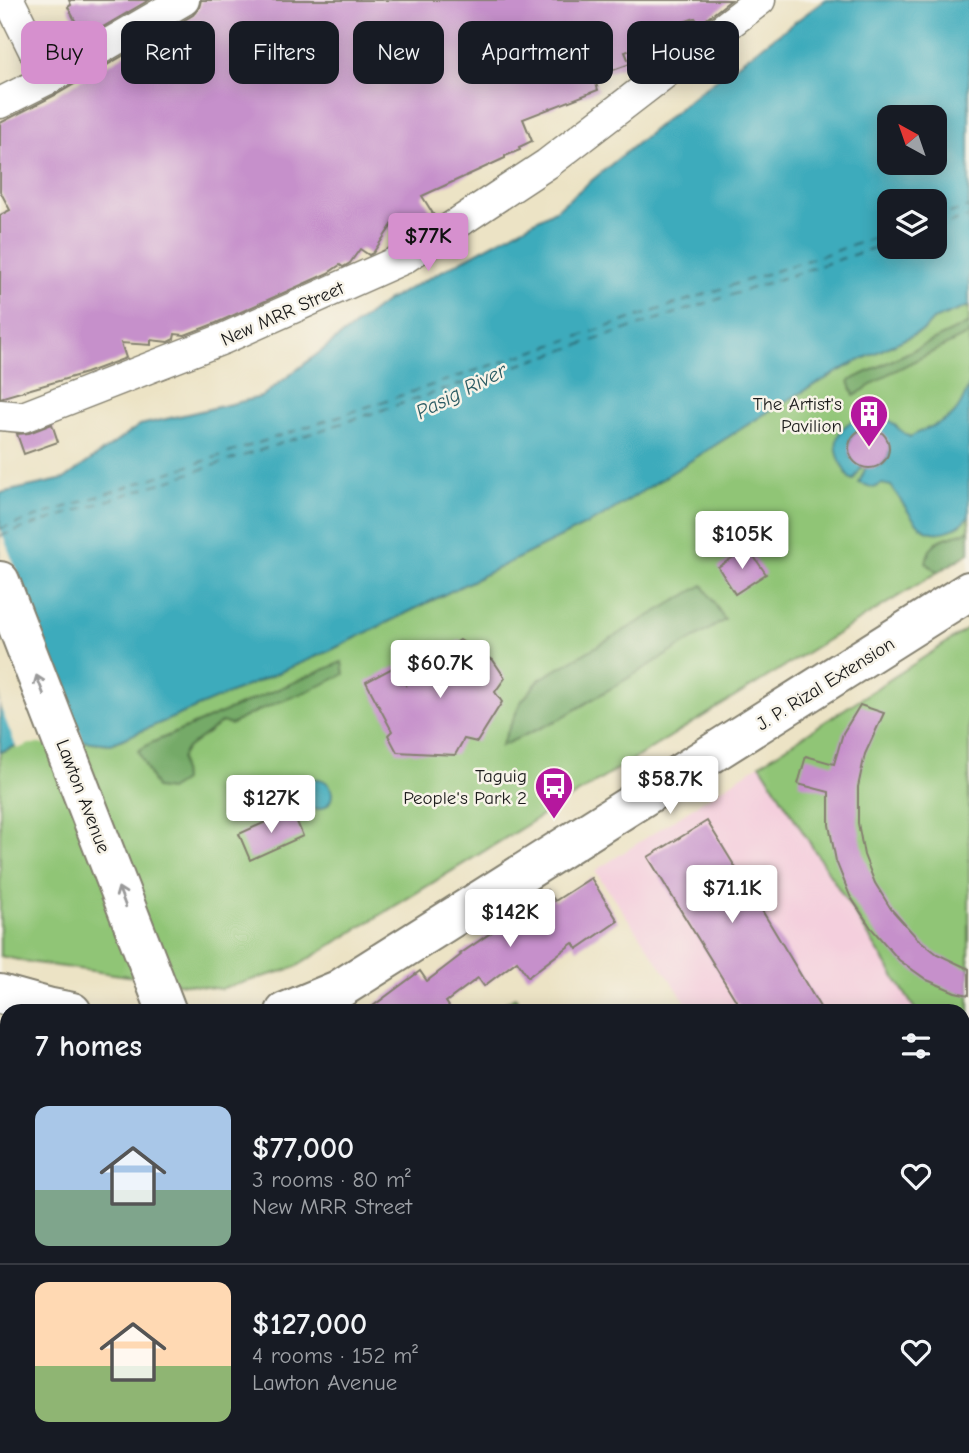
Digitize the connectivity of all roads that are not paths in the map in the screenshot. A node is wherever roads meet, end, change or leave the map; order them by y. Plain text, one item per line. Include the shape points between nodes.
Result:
1 (9, 0) edge
2 (184, 0) edge
3 (760, 0) edge
4 (21, 24) edge
5 (107, 45) edge
6 (38, 84) edge
7 (0, 103) edge
8 (12, 416) edge
9 (0, 581) edge
10 (969, 591) edge
11 (0, 651) edge
12 (136, 965) junction
13 (0, 994) edge
14 (35, 1004) edge
15 (138, 1004) edge
16 (145, 1004) edge
17 (162, 1004) edge
18 (178, 1004) edge
19 (304, 1004) edge

1 - 4 street
2 - 5 street
3 - 8 street, New MRR Street via 548,164 403,259 223,339
6 - 7 street
12 -> 9 main road, Lawton Avenue
10 - 19 main road, J. P. Rizal Extension via 338,990
11 - 12 main road, Lawton Avenue
12 - 15 main road
12 - 16 main road, Lawton Avenue
12 - 17 main road, Lawton Avenue
12 - 18 main road
13 - 14 main road

